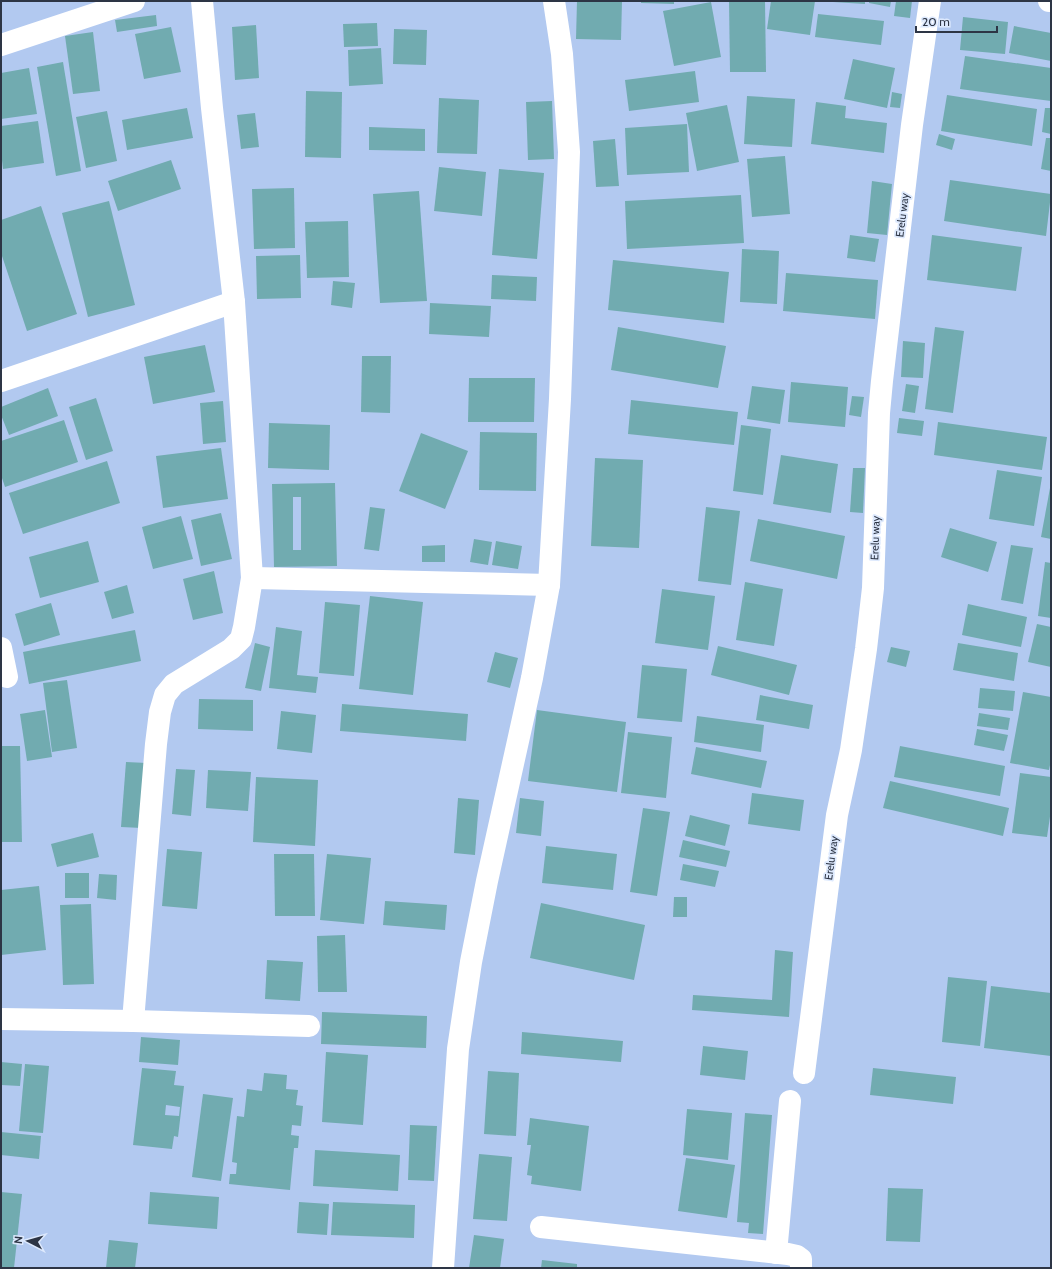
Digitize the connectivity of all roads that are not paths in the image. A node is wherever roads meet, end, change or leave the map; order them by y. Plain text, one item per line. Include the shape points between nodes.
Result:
1 (134, 1) edge
2 (202, 1) edge
3 (554, 1) edge
4 (930, 1) edge
5 (1, 45) edge
6 (234, 302) junction
7 (1, 381) edge
8 (252, 578) junction
9 (549, 585) junction
10 (1, 648) edge
11 (7, 677) dead end
12 (1, 1019) edge
13 (133, 1021) junction
14 (309, 1026) dead end
15 (804, 1073) dead end
16 (790, 1101) dead end
17 (541, 1227) dead end
18 (776, 1253) junction
19 (442, 1268) edge
20 (801, 1268) edge

1 - 5 street
2 - 6 street
3 - 9 street via 562,54 569,152 560,391
4 - 15 street, Erelu way via 912,125 882,381 873,588 867,641 851,750 837,815
6 - 7 street
6 - 8 street
8 - 9 street
8 - 13 street via 241,639 231,649 174,684 165,695 160,712
9 - 19 street via 532,678 471,962 458,1049
10 - 11 street
12 - 13 street
13 - 14 street
16 - 18 street
17 - 18 street
18 - 20 street via 801,1258

